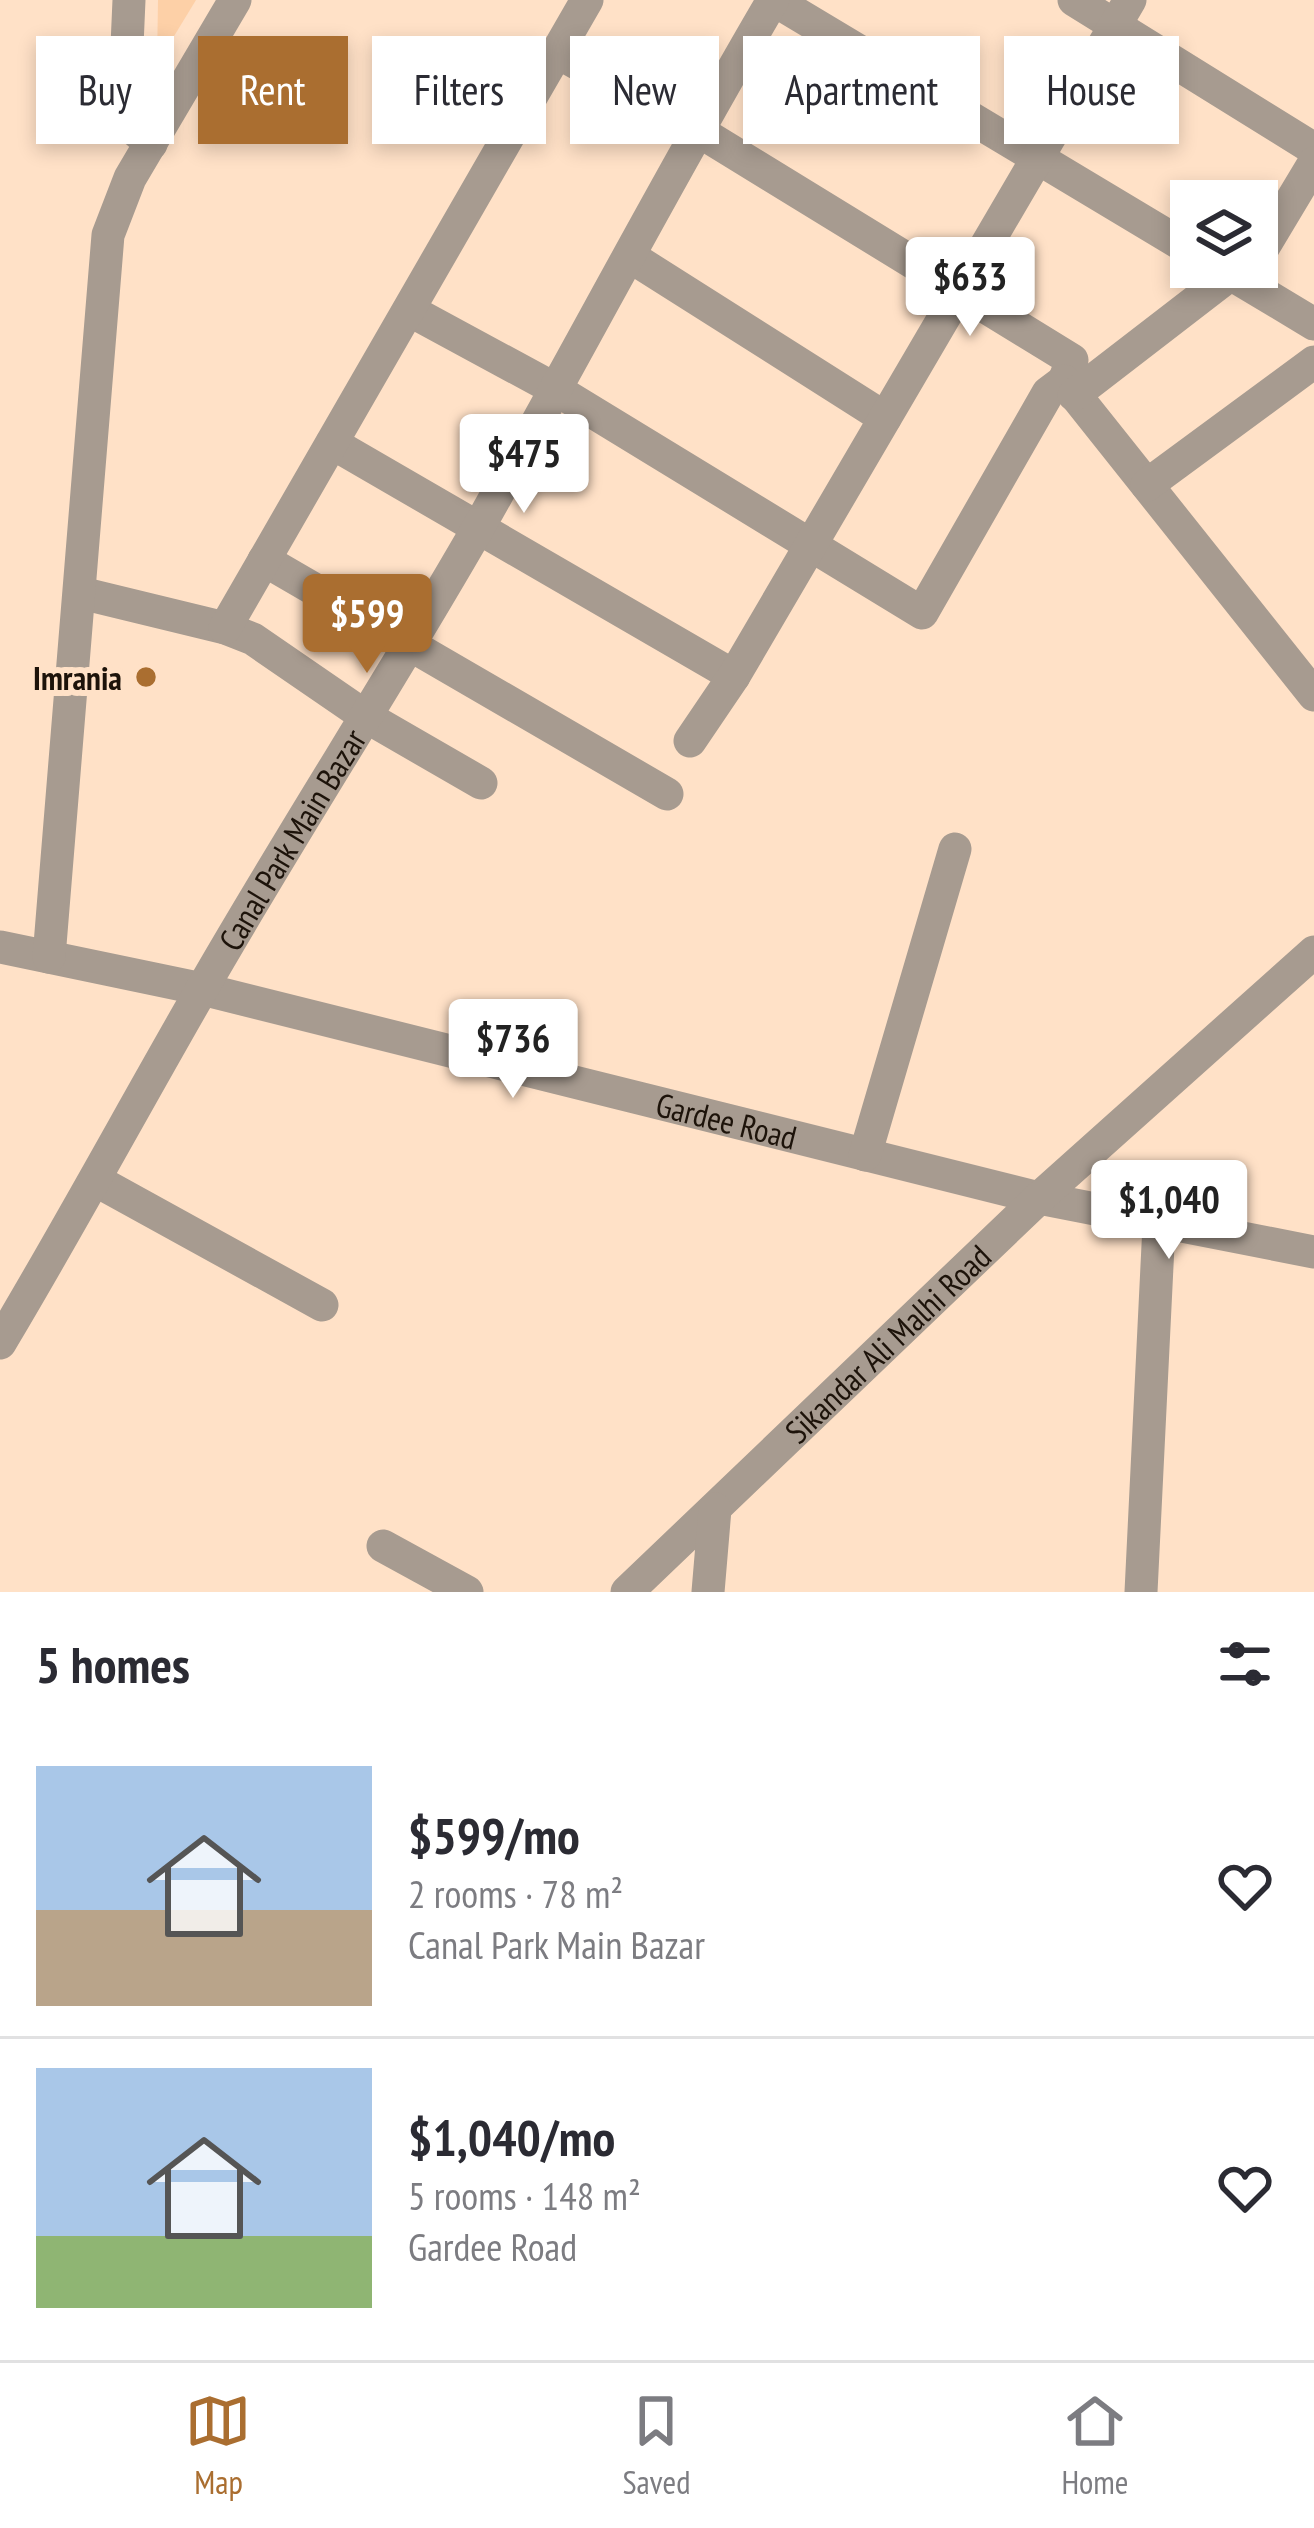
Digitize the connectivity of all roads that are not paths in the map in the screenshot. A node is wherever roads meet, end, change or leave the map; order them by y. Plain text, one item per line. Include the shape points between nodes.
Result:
1 (129, 0) edge
2 (235, 0) edge
3 (587, 0) edge
4 (773, 0) edge
5 (1074, 0) edge
6 (1122, 13) edge
7 (127, 36) edge
8 (557, 52) junction
9 (570, 59) edge
10 (719, 92) edge
11 (174, 105) edge
12 (151, 144) edge
13 (690, 144) edge
14 (719, 144) edge
15 (1314, 149) edge
16 (1037, 158) junction
17 (1314, 164) edge
18 (1278, 215) edge
19 (1170, 237) edge
20 (631, 257) junction
21 (1213, 288) edge
22 (1266, 288) edge
23 (960, 292) junction
24 (409, 310) junction
25 (1314, 324) edge
26 (1314, 362) edge
27 (1069, 388) junction
28 (555, 389) junction
29 (886, 418) junction
30 (332, 443) junction
31 (1147, 485) junction
32 (477, 530) junction
33 (811, 545) junction
34 (264, 560) junction
35 (80, 593) junction
36 (225, 628) junction
37 (409, 646) junction
38 (734, 676) junction
39 (1314, 695) edge
40 (365, 716) junction
41 (690, 741) dead end
42 (481, 783) dead end
43 (667, 794) dead end
44 (955, 849) dead end
45 (0, 947) edge
46 (1314, 952) edge
47 (49, 957) junction
48 (202, 989) junction
49 (865, 1155) junction
50 (97, 1181) junction
51 (1039, 1198) junction
52 (1159, 1225) junction
53 (1314, 1252) edge
54 (322, 1305) dead end
55 (0, 1343) edge
56 (715, 1509) junction
57 (383, 1546) dead end
58 (467, 1592) edge
59 (626, 1592) edge
60 (708, 1592) edge
61 (1141, 1592) edge

1 - 7 street
2 - 11 street
3 - 8 street
4 - 10 street, Canal Park Main Bazar
4 - 16 street
5 - 6 street
6 - 15 street
6 - 16 street
8 - 9 street
8 - 24 street
12 - 35 street via 108,235
13 - 20 street, Canal Park Main Bazar
14 - 23 street
16 - 19 street
16 - 23 street
17 - 18 street
20 - 28 street, Canal Park Main Bazar
20 - 29 street
21 - 27 street
22 - 25 street
23 - 27 street via 1072,360
23 - 29 street
24 - 28 street
24 - 30 street
26 - 31 street
27 - 31 street
27 - 33 street via 1048,393 922,613
28 - 32 street, Canal Park Main Bazar
28 - 33 street
29 - 33 street
30 - 32 street
30 - 34 street
31 - 39 street
32 - 37 street, Canal Park Main Bazar
32 - 38 street
33 - 38 street
34 - 36 street
34 - 37 street
35 - 36 street
35 - 47 street
36 - 40 street
37 - 40 street, Canal Park Main Bazar
37 - 43 street
38 - 41 street
40 - 42 street
40 - 48 street, Canal Park Main Bazar
44 - 49 street
45 - 47 street, Gardee Road
46 - 51 street, Sikandar Ali Malhi Road
47 - 48 street, Gardee Road
48 - 49 street, Gardee Road
48 - 50 street, Canal Park Main Bazar
49 - 51 street, Gardee Road
50 - 54 street
50 - 55 street, Canal Park Main Bazar
51 - 52 street, Gardee Road
51 - 56 street, Sikandar Ali Malhi Road
52 - 53 street, Gardee Road
52 - 61 street
56 - 59 street, Sikandar Ali Malhi Road
56 - 60 street
57 - 58 street

